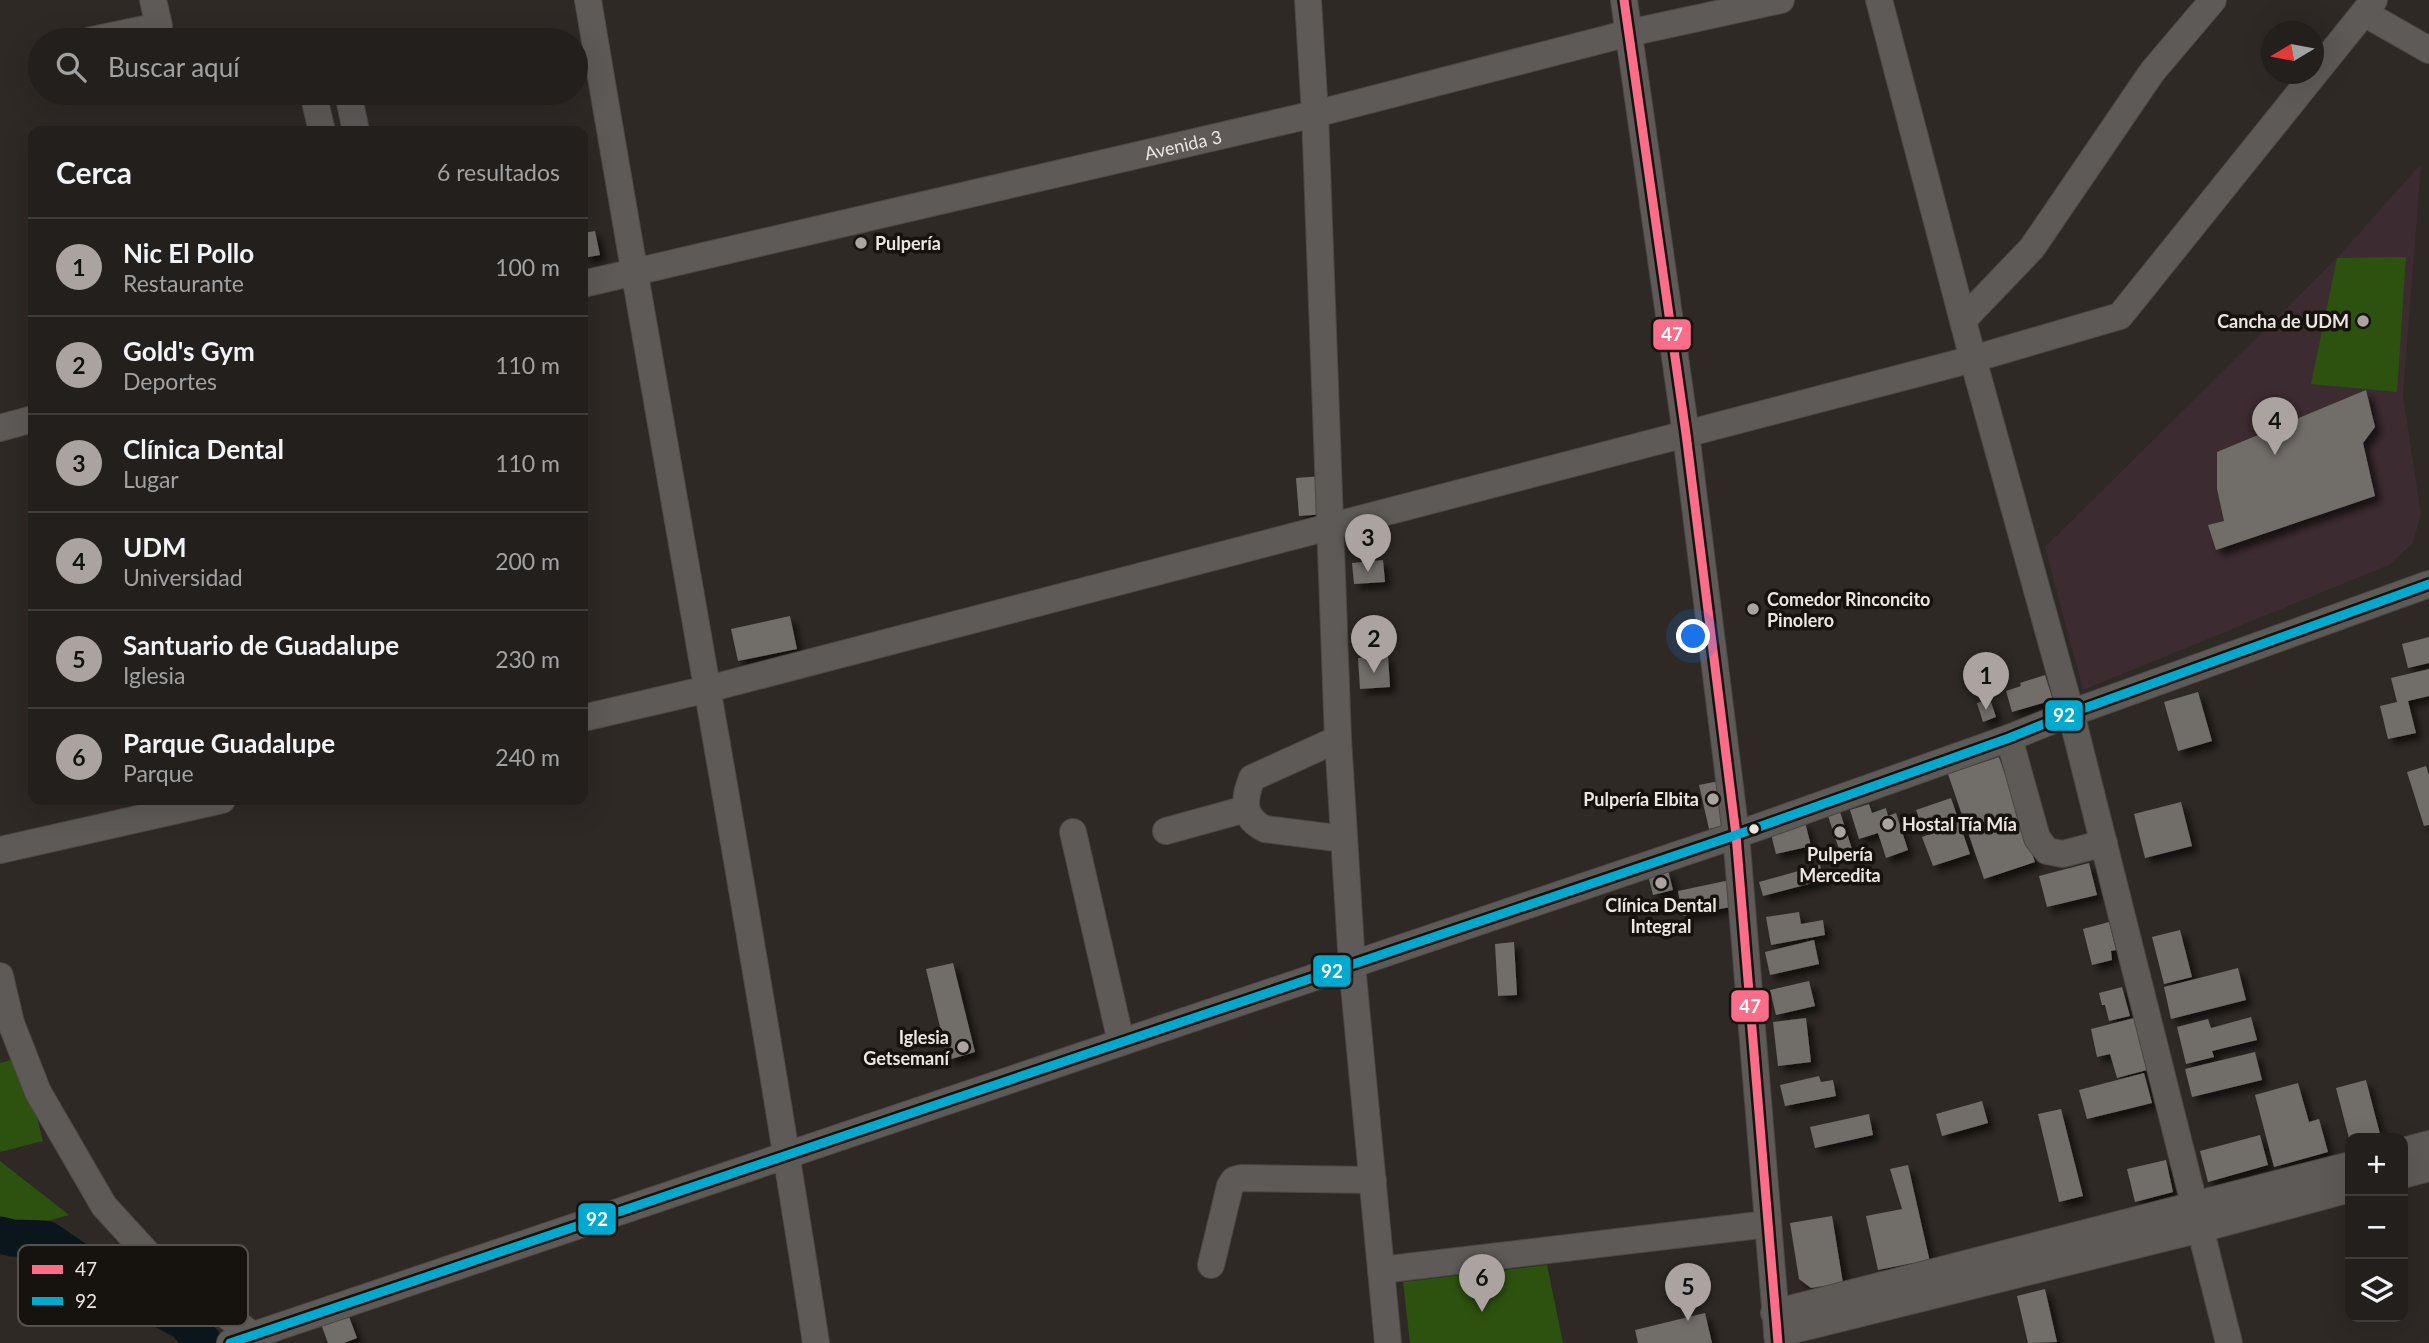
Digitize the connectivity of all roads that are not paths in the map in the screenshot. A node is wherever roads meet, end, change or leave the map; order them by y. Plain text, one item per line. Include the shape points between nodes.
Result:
1 (153, 0) edge
2 (588, 0) edge
3 (1308, 0) edge
4 (1624, 0) edge
5 (1781, 0) edge
6 (1879, 0) edge
7 (2213, 0) edge
8 (2369, 7) edge
9 (149, 28) edge
10 (1629, 33) junction
11 (2429, 50) edge
12 (350, 105) edge
13 (316, 106) dead end
14 (1315, 114) junction
15 (322, 126) edge
16 (355, 126) edge
17 (633, 271) junction
18 (588, 283) edge
19 (1963, 320) junction
20 (1973, 359) junction
21 (28, 420) edge
22 (0, 428) edge
23 (1686, 434) junction
24 (1329, 526) junction
25 (2429, 584) edge
26 (709, 689) junction
27 (2071, 713) junction
28 (588, 717) edge
29 (2009, 738) junction
30 (1338, 739) junction
31 (200, 805) edge
32 (1246, 809) junction
33 (1166, 831) dead end
34 (1073, 832) dead end
35 (1736, 835) junction
36 (1344, 839) junction
37 (2104, 843) junction
38 (0, 850) edge
39 (1352, 965) junction
40 (0, 976) edge
41 (1121, 1042) junction
42 (2429, 1143) edge
43 (2408, 1149) edge
44 (787, 1156) junction
45 (2345, 1166) edge
46 (2429, 1168) edge
47 (2408, 1174) edge
48 (1373, 1180) junction
49 (2345, 1190) edge
50 (2198, 1217) junction
51 (1768, 1224) junction
52 (140, 1245) edge
53 (1211, 1265) dead end
54 (1381, 1270) junction
55 (223, 1326) edge
56 (1776, 1330) edge
57 (238, 1340) edge
58 (816, 1343) edge
59 (1388, 1343) edge
60 (2229, 1343) edge

1 - 9 street via 159,26
2 - 17 street
3 - 14 street
4 - 10 street
5 - 10 street, Avenida 3
6 - 19 street
7 - 19 street via 2152,72 2032,248
8 - 11 street
8 - 20 street via 2120,316
10 - 14 street, Avenida 3
10 - 23 street
12 - 16 street
13 - 15 street
14 - 17 street, Avenida 3
14 - 24 street
17 - 18 street, Avenida 3
17 - 26 street
19 - 20 street
20 - 23 street
20 - 27 street
21 - 22 street
23 - 24 street
23 - 35 street
24 - 26 street
24 - 30 street
25 - 27 street
26 - 28 street
26 - 44 street
27 - 29 street
27 - 37 street
29 - 35 street
29 - 37 street via 2037,838 2047,851 2063,854
30 - 32 street via 1252,778
30 - 36 street
31 - 38 street
32 - 33 street
32 - 36 street via 1254,824 1265,830
34 - 41 street
35 - 39 street
35 - 51 street
36 - 39 street
37 - 50 street
39 - 41 street
39 - 48 street
40 - 52 street via 11,1023 38,1092 104,1206
41 - 44 street
42 - 43 street
44 - 57 street
44 - 58 street
45 - 50 street
46 - 47 street
48 - 53 street via 1234,1180
48 - 54 street
49 - 50 street
50 - 56 street
50 - 60 street
51 - 54 street
51 - 56 street
54 - 59 street
55 - 57 street

